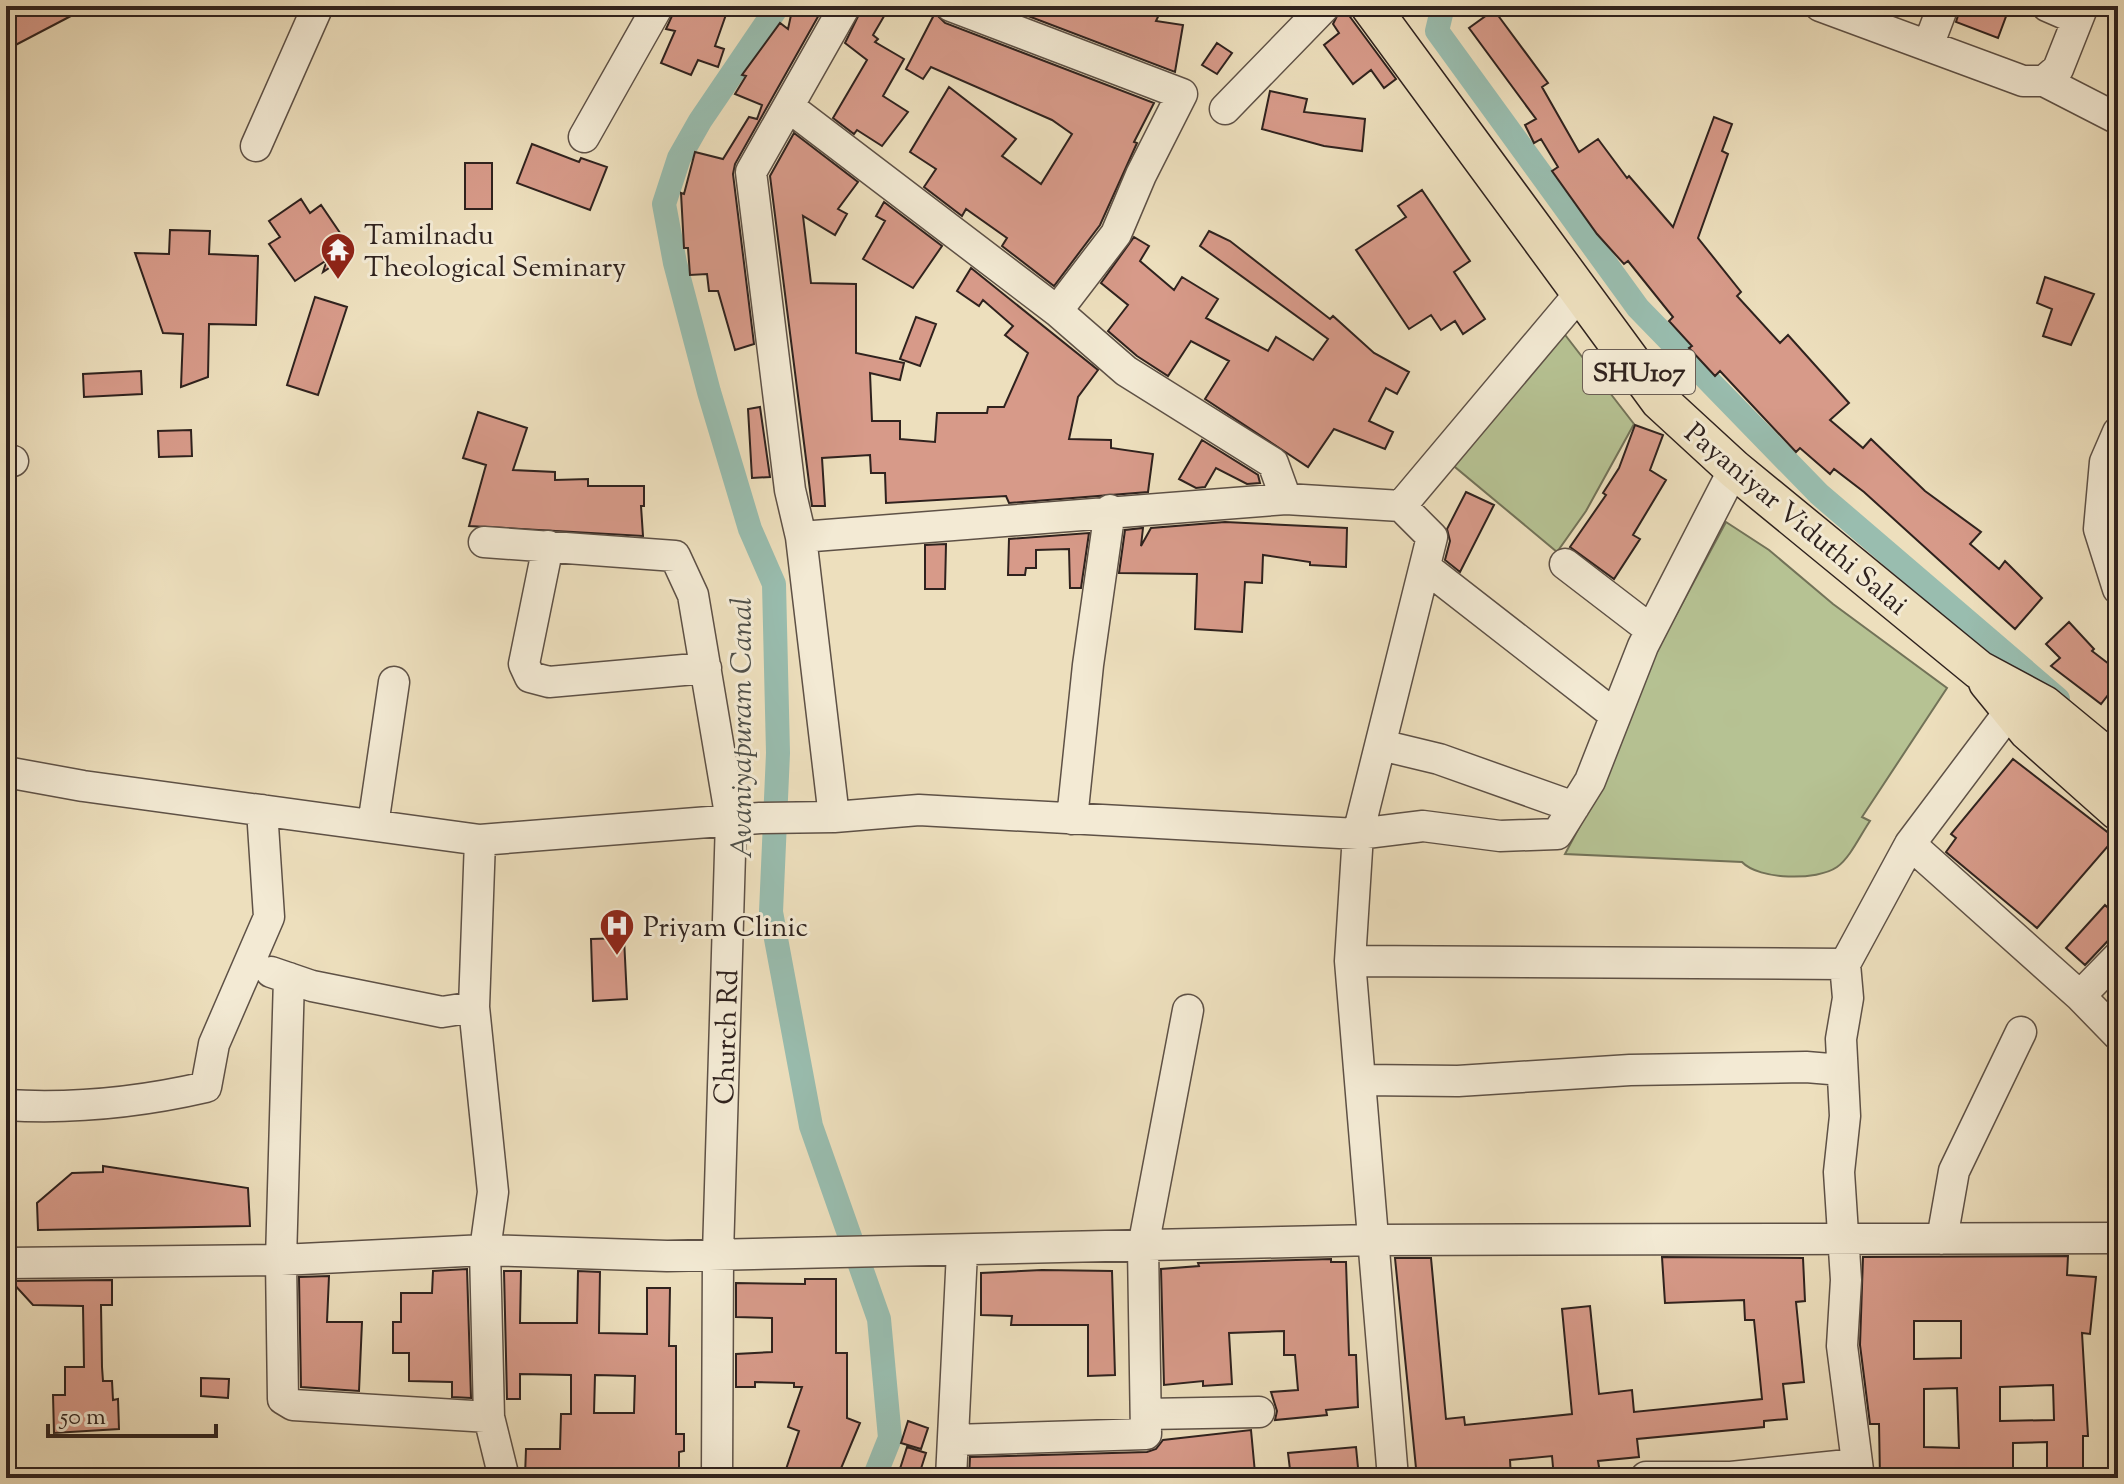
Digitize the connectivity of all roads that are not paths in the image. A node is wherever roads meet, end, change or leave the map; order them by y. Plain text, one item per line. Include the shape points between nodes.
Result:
1 (318, 6) edge
2 (658, 6) edge
3 (845, 6) edge
4 (951, 6) edge
5 (1325, 6) edge
6 (1370, 6) edge
7 (1820, 6) edge
8 (1943, 6) edge
9 (2047, 6) edge
10 (2080, 12) edge
11 (1928, 46) junction
12 (2044, 81) junction
13 (789, 107) junction
14 (1225, 109) dead end
15 (2118, 119) edge
16 (584, 137) dead end
17 (256, 146) dead end
18 (1581, 292) junction
19 (1057, 311) junction
20 (2118, 432) edge
21 (1734, 469) junction
22 (1286, 499) junction
23 (1401, 506) junction
24 (1110, 510) junction
25 (801, 537) junction
26 (484, 542) dead end
27 (548, 546) junction
28 (1565, 564) dead end
29 (1425, 567) junction
30 (2118, 589) edge
31 (1651, 630) junction
32 (706, 668) junction
33 (394, 682) dead end
34 (2017, 702) junction
35 (1615, 715) junction
36 (1381, 745) junction
37 (2118, 766) edge
38 (6, 772) edge
39 (1574, 807) junction
40 (262, 810) junction
41 (2118, 811) edge
42 (834, 817) junction
43 (759, 818) junction
44 (1072, 819) junction
45 (373, 825) junction
46 (1358, 834) junction
47 (480, 840) junction
48 (1910, 844) junction
49 (2118, 957) edge
50 (1350, 961) junction
51 (247, 963) junction
52 (1845, 964) junction
53 (289, 978) junction
54 (2080, 996) junction
55 (474, 1007) junction
56 (1188, 1010) dead end
57 (2021, 1032) dead end
58 (2118, 1035) edge
59 (1842, 1070) junction
60 (1361, 1080) junction
61 (6, 1105) edge
62 (2118, 1238) edge
63 (1841, 1239) junction
64 (1942, 1239) junction
65 (1375, 1240) junction
66 (1143, 1247) junction
67 (485, 1250) junction
68 (962, 1252) junction
69 (718, 1254) junction
70 (281, 1260) junction
71 (6, 1263) edge
72 (1259, 1412) dead end
73 (1146, 1414) junction
74 (489, 1417) junction
75 (953, 1440) junction
76 (1858, 1471) edge
77 (1646, 1477) edge
78 (504, 1478) edge
79 (717, 1478) edge
80 (951, 1478) edge
81 (1393, 1478) edge

1 - 17 street
2 - 16 street
3 - 13 street
4 - 19 street via 1182,94 1116,234
5 - 14 street
6 - 18 main road, Payaniyar Viduthi Salai / SHU107
7 - 11 street
8 - 11 street
9 - 10 street
10 - 12 street via 2058,69
11 - 12 street via 2023,81
12 - 15 street
13 - 19 street
13 - 25 street via 751,172 790,490
18 - 21 main road, Payaniyar Viduthi Salai / SHU107 via 1660,401
18 - 23 street
19 - 22 street via 1126,371 1273,463
20 - 30 street via 2105,462 2099,529
21 - 31 street
21 - 34 main road, Payaniyar Viduthi Salai / SHU107
22 - 23 street
22 - 24 street
23 - 29 street via 1432,537
24 - 25 street
24 - 44 street
25 - 42 street
26 - 27 street, Church Rd
27 - 32 street, Church Rd via 675,556 693,595
27 - 32 street via 524,664 530,677 549,682
28 - 31 street
29 - 35 street
29 - 36 street
31 - 35 street
32 - 43 street, Church Rd
33 - 45 street
34 - 37 main road, Payaniyar Viduthi Salai / SHU107 via 2044,705
34 - 41 main road, Payaniyar Viduthi Salai / SHU107
34 - 48 street
35 - 39 street via 1590,781
36 - 39 street via 1439,759
36 - 46 street
38 - 40 street
39 - 46 street via 1557,834 1500,836 1423,826
40 - 45 street
40 - 51 street via 269,917
42 - 43 street
42 - 44 street via 919,810
43 - 47 street
43 - 69 street, Church Rd
44 - 46 street
45 - 47 street
46 - 50 street
47 - 55 street
48 - 52 street
48 - 54 street
49 - 54 street
50 - 52 street
50 - 60 street
51 - 53 street
51 - 61 street via 214,1044 206,1087 48,1108
52 - 59 street
53 - 55 street via 442,1012
53 - 70 street
54 - 58 street
55 - 67 street via 493,1192
56 - 66 street
57 - 64 street via 1954,1171
59 - 60 street via 1630,1070 1458,1081
59 - 63 street
60 - 65 street
62 - 64 street
63 - 64 street
63 - 65 street
63 - 76 street via 1846,1280 1842,1346
65 - 66 street
65 - 81 street
66 - 68 street
66 - 73 street
67 - 69 street
67 - 70 street
67 - 74 street
68 - 69 street
68 - 75 street
69 - 79 street, Church Rd
70 - 71 street
70 - 74 street via 283,1399 293,1405
72 - 73 street
73 - 75 street via 1146,1434
74 - 78 street
75 - 80 street
76 - 77 street

